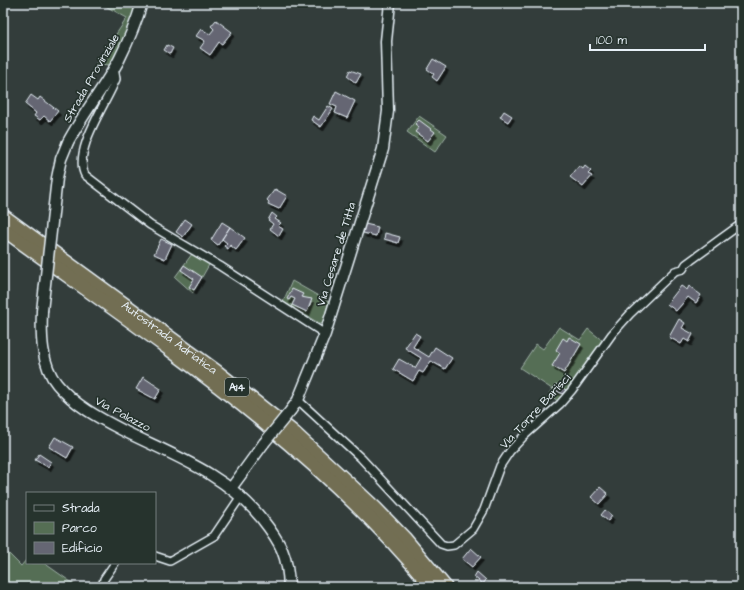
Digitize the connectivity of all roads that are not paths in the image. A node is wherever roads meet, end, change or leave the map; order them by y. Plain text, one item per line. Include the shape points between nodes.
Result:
1 (142, 3) edge
2 (390, 3) edge
3 (114, 67) junction
4 (68, 142) joint
5 (3, 216) edge
6 (741, 224) edge
7 (3, 229) edge
8 (325, 334) junction
9 (298, 400) junction
10 (232, 487) junction
11 (241, 496) junction
12 (156, 556) edge
13 (114, 564) edge
14 (102, 587) edge
15 (289, 587) edge
16 (432, 587) edge
17 (446, 587) edge

1 - 3 street, Strada Provinziale via 128,40
2 - 8 street, Via Cesare de Titta via 386,41 388,111 383,149
3 - 4 street, Strada Provinziale
3 - 8 street via 116,79 83,150 81,169 85,176 150,225 220,266
4 - 10 street, Via Palazzo, bridge via 60,159 57,178 42,311 43,344 56,384 75,402 98,418 197,466
5 - 17 highway, Autostrada Adriatica / A14 via 217,372 293,432 375,508
6 - 9 street, Via Torre Barisci via 686,264 683,270 675,271 612,334 563,400 510,451 500,466 484,510 473,529 454,545 442,544 361,458
7 - 16 highway, Autostrada Adriatica / A14 via 211,380 288,441 338,485
8 - 9 street, Via Cesare de Titta
9 - 10 street, Via Cesare de Titta, bridge
10 - 11 street, Via Palazzo
11 - 12 street via 214,536 170,561
11 - 15 street, Via Palazzo via 278,539 288,566
13 - 14 street via 104,579

